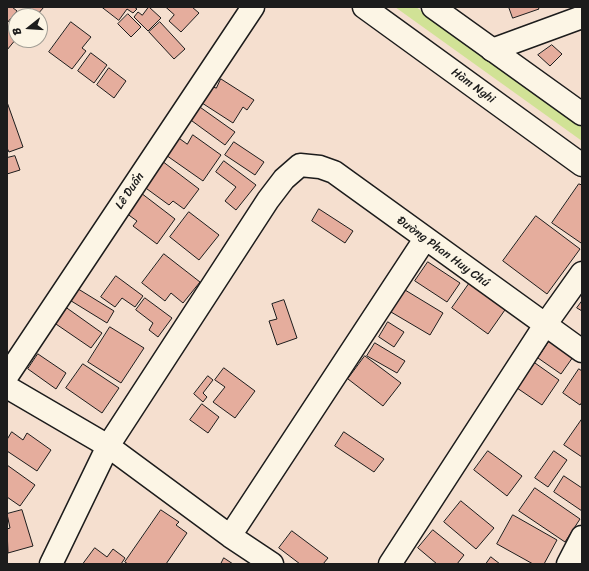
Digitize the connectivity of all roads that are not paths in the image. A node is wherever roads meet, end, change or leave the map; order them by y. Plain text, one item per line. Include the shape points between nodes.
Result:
1 (253, 7) edge
2 (364, 7) edge
3 (433, 7) edge
4 (582, 17) edge
5 (492, 50) junction
6 (582, 114) edge
7 (582, 165) edge
8 (425, 239) junction
9 (582, 273) edge
10 (545, 325) junction
11 (582, 351) edge
12 (7, 377) edge
13 (108, 446) junction
14 (230, 536) junction
15 (582, 538) edge
16 (50, 564) edge
17 (272, 564) edge
18 (390, 564) edge
19 (568, 564) edge

1 - 12 street, Lê Duẩn
2 - 7 street, Hàm Nghi
3 - 5 street
4 - 5 street
5 - 6 street
8 - 10 street, Đường Phan Huy Chú
8 - 13 street, Đường Phan Huy Chú via 334,172 320,167 300,165 284,179 268,200
8 - 14 street
9 - 10 street
10 - 11 street, Đường Phan Huy Chú
10 - 18 street
12 - 13 street
13 - 14 street
13 - 16 street
14 - 17 street
15 - 19 street

